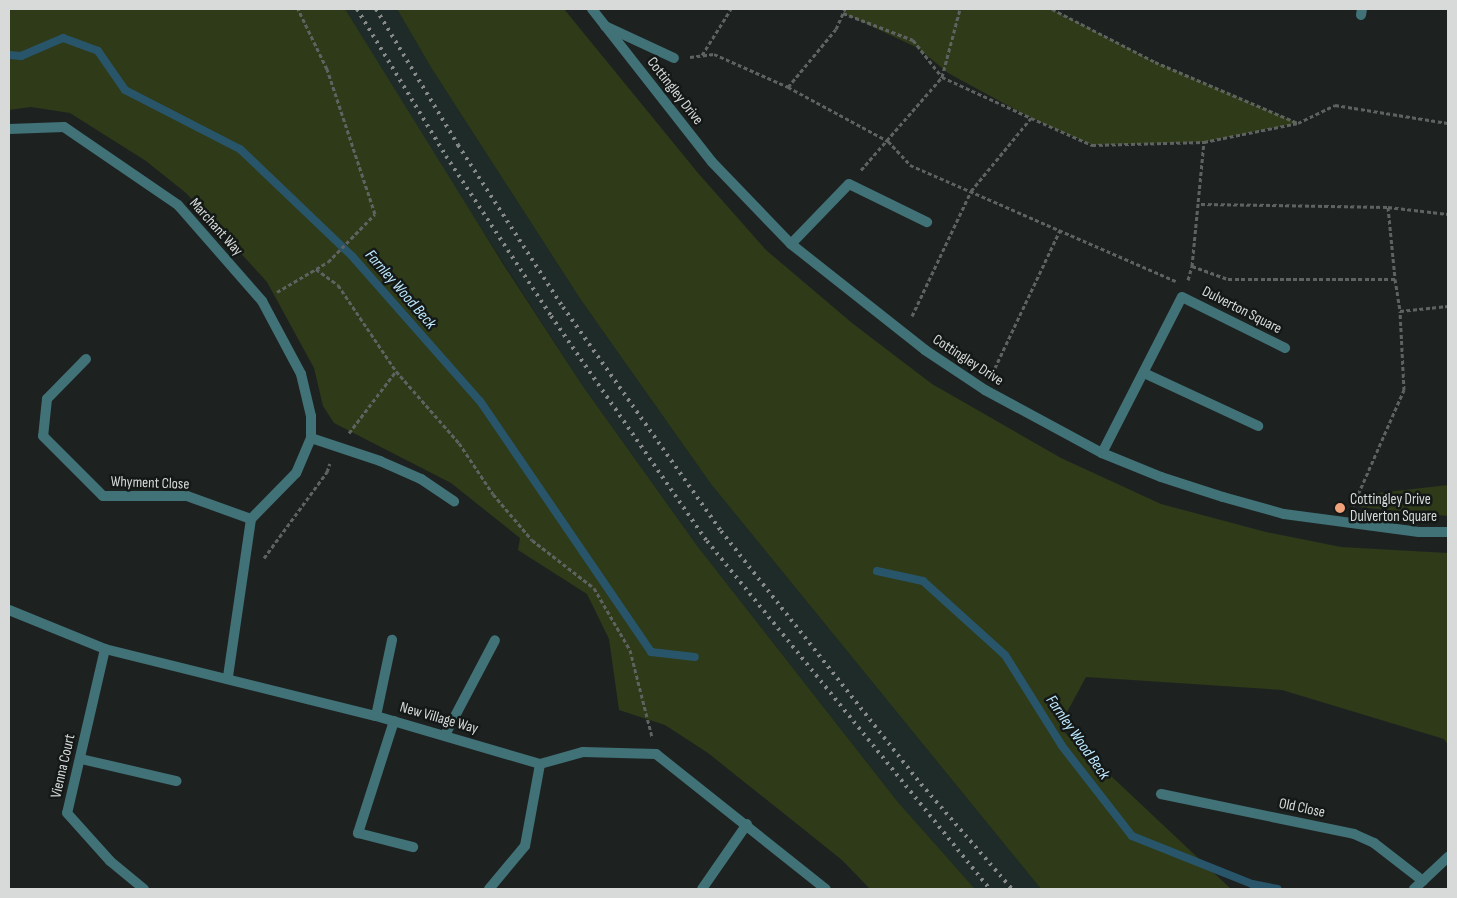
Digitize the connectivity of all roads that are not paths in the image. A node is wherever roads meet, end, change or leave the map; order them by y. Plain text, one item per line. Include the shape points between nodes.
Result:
1 (592, 9) edge
2 (605, 26) junction
3 (674, 58) road end
4 (9, 129) edge
5 (927, 222) dead end
6 (791, 244) junction
7 (1285, 348) dead end
8 (86, 359) dead end
9 (1144, 373) junction
10 (1258, 426) dead end
11 (311, 438) junction
12 (1102, 453) junction
13 (454, 501) dead end
14 (251, 519) junction
15 (1448, 532) edge
16 (9, 610) edge
17 (392, 640) dead end
18 (495, 640) dead end
19 (105, 649) junction
20 (228, 677) junction
21 (376, 716) junction
22 (394, 720) junction
23 (445, 736) junction
24 (81, 759) junction
25 (540, 764) junction
26 (176, 781) dead end
27 (1162, 794) dead end
28 (747, 824) junction
29 (413, 847) dead end
30 (1448, 857) edge
31 (1423, 880) junction
32 (144, 889) edge
33 (489, 889) edge
34 (702, 889) edge
35 (826, 889) edge
36 (1414, 889) edge

1 - 2 street, Cottingley Drive
2 - 3 street
2 - 6 street, Cottingley Drive via 712,162
4 - 11 street, Marchant Way via 64,128 178,205 262,301 301,374 311,416
5 - 6 street via 849,184
6 - 12 street, Cottingley Drive via 904,334 985,390
7 - 9 street, Dulverton Square via 1182,297
8 - 14 street, Whyment Close via 47,399 43,436 103,496 187,496
9 - 10 street
9 - 12 street, Dulverton Square
11 - 13 street via 421,479
11 - 14 street, Marchant Way via 296,472
12 - 15 street, Cottingley Drive via 1161,477 1284,514 1419,532
14 - 20 street
16 - 19 street, New Village Way
17 - 21 street
18 - 23 street
19 - 20 street, New Village Way
19 - 24 street, Vienna Court
20 - 21 street, New Village Way
21 - 22 street, New Village Way
22 - 23 street, New Village Way
22 - 29 street via 358,833
23 - 25 street, New Village Way
24 - 26 street
24 - 32 street, Vienna Court via 68,813 110,861
25 - 28 street via 583,752 656,754
25 - 33 street via 525,846
27 - 31 street, Old Close via 1354,834 1374,843
28 - 34 street
28 - 35 street
30 - 31 street
31 - 36 street

